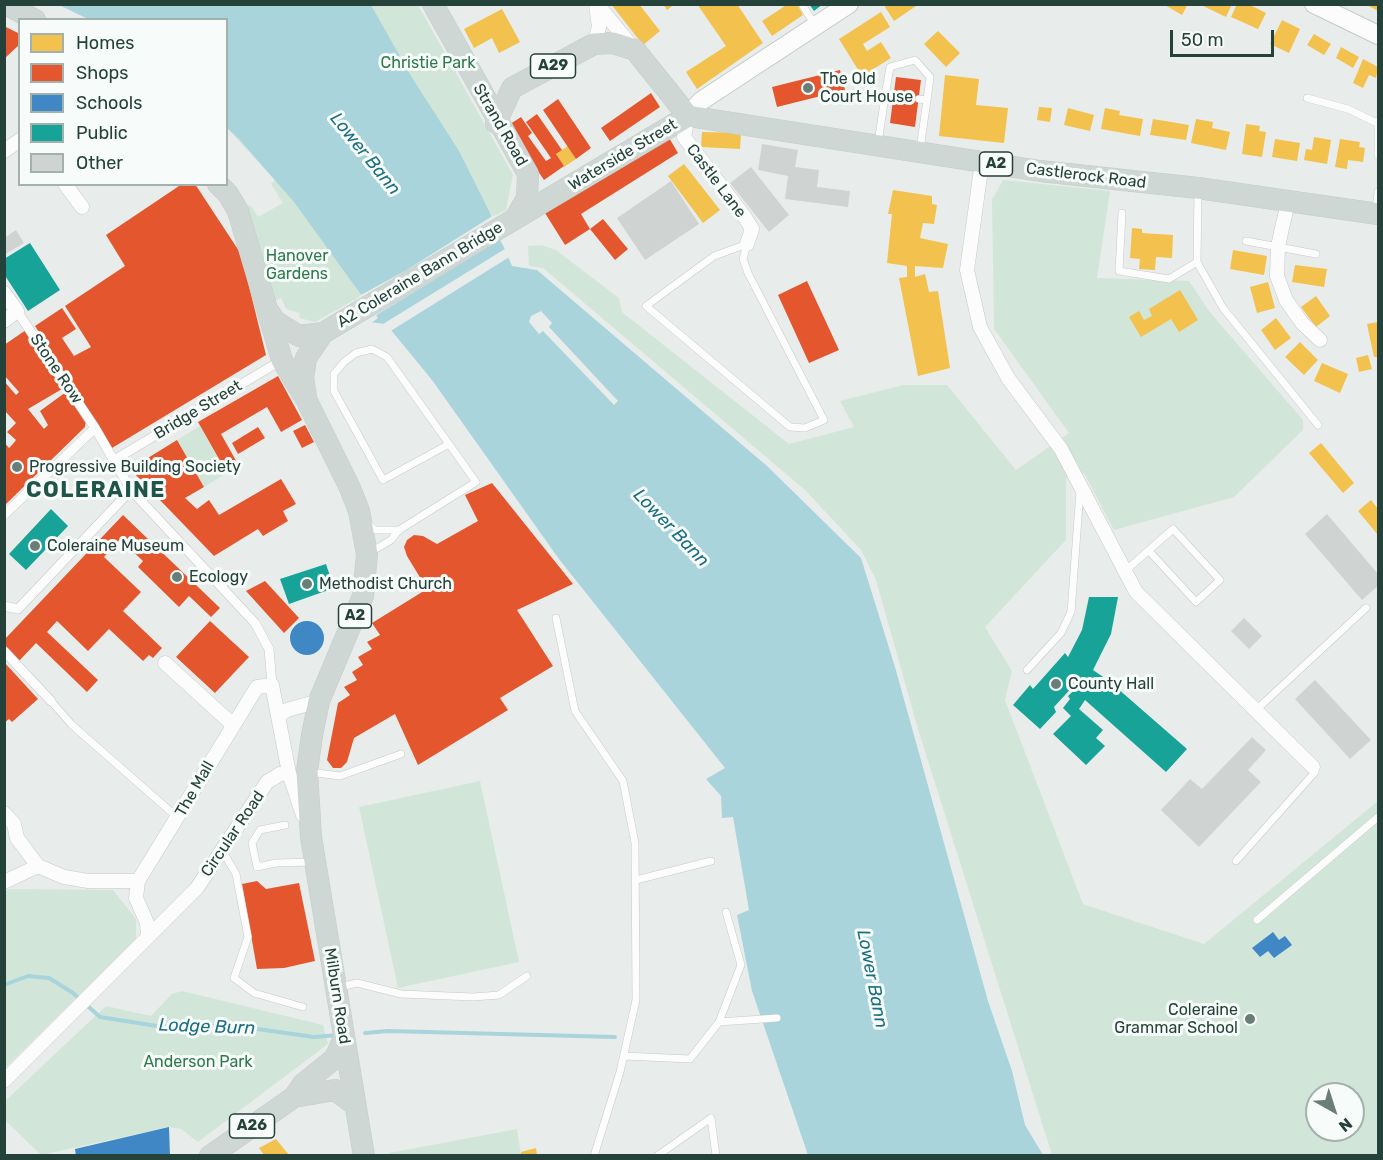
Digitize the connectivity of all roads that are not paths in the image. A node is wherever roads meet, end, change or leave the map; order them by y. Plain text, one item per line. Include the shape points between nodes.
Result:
1 (6, 4) edge
2 (433, 4) edge
3 (596, 4) edge
4 (802, 4) edge
5 (849, 4) edge
6 (1314, 4) edge
7 (31, 18) edge
8 (816, 26) junction
9 (1378, 35) edge
10 (594, 44) junction
11 (635, 50) junction
12 (468, 70) junction
13 (512, 88) junction
14 (1307, 98) dead end
15 (688, 116) junction
16 (1378, 122) edge
17 (496, 123) junction
18 (18, 141) edge
19 (878, 146) junction
20 (4, 151) edge
21 (920, 152) junction
22 (1378, 155) edge
23 (982, 162) junction
24 (528, 174) junction
25 (66, 186) edge
26 (220, 186) edge
27 (1198, 188) junction
28 (562, 192) junction
29 (1378, 192) edge
30 (1288, 202) junction
31 (82, 207) dead end
32 (525, 207) junction
33 (1122, 213) dead end
34 (1377, 214) edge
35 (1246, 241) dead end
36 (747, 244) junction
37 (1278, 246) junction
38 (1316, 254) dead end
39 (1197, 262) junction
40 (4, 293) edge
41 (266, 308) junction
42 (17, 311) junction
43 (4, 321) edge
44 (323, 333) junction
45 (1320, 339) dead end
46 (282, 360) junction
47 (306, 399) junction
48 (1318, 425) dead end
49 (95, 428) junction
50 (449, 444) junction
51 (114, 460) junction
52 (1081, 483) junction
53 (131, 490) junction
54 (359, 511) junction
55 (4, 515) edge
56 (399, 530) junction
57 (1149, 551) junction
58 (367, 554) junction
59 (1124, 572) junction
60 (238, 575) dead end
61 (220, 584) junction
62 (4, 606) edge
63 (1366, 608) dead end
64 (556, 618) dead end
65 (4, 651) edge
66 (165, 663) dead end
67 (1027, 670) dead end
68 (272, 685) junction
69 (51, 701) joint
70 (320, 701) junction
71 (1255, 711) junction
72 (279, 716) junction
73 (232, 724) junction
74 (400, 754) dead end
75 (1313, 767) joint
76 (298, 772) junction
77 (4, 813) edge
78 (1378, 817) edge
79 (178, 818) junction
80 (285, 825) dead end
81 (222, 850) junction
82 (711, 861) dead end
83 (1236, 861) dead end
84 (315, 862) junction
85 (38, 866) junction
86 (636, 880) junction
87 (138, 881) junction
88 (4, 882) edge
89 (726, 912) dead end
90 (1257, 920) dead end
91 (148, 937) junction
92 (527, 976) dead end
93 (336, 987) junction
94 (303, 1006) dead end
95 (777, 1018) dead end
96 (719, 1022) junction
97 (343, 1032) junction
98 (624, 1056) junction
99 (4, 1082) edge
100 (294, 1097) junction
101 (355, 1105) junction
102 (210, 1155) edge
103 (364, 1155) edge
104 (594, 1155) edge
105 (657, 1155) edge
106 (716, 1155) edge

1 - 7 main road
2 - 12 main road, Strand Road
3 - 10 street via 599,27
3 - 11 street
4 - 8 lane
5 - 8 main road
6 - 9 main road
8 - 15 main road via 701,101
10 - 11 main road, A29 via 613,43
10 - 13 main road, A29
11 - 15 main road
12 - 13 main road, A29
12 - 17 main road, Strand Road
13 - 17 main road, A29
14 - 16 lane
15 - 19 main road, Castlerock Road / A2
15 - 28 main road, Waterside Street / A2
15 - 36 street, Castle Lane via 684,137 752,229
16 - 22 lane
17 - 24 main road, Strand Road
18 - 20 street
19 - 21 main road, Castlerock Road / A2
19 - 21 lane via 889,96 890,67 915,60 930,77 923,100
21 - 23 main road, Castlerock Road / A2
23 - 27 main road, Castlerock Road / A2
23 - 52 street via 967,270 981,327 1008,378
24 - 28 main road, Waterside Street via 544,187
24 - 32 main road, Strand Road
25 - 31 street
26 - 41 main road via 238,211
27 - 30 main road, Castlerock Road / A2
27 - 39 lane
28 - 32 main road, A2
29 - 34 lane
30 - 34 main road, Castlerock Road / A2
30 - 37 street
32 - 44 main road, A2 Coleraine Bann Bridge / A2
33 - 39 lane via 1119,271 1170,279
35 - 37 lane
36 - 36 lane via 714,256 646,306 790,428 805,428 824,420 748,273 743,259
37 - 38 lane
37 - 45 street via 1277,276 1286,300 1302,323
39 - 48 lane via 1223,308
40 - 42 street
41 - 44 main road via 275,321 291,332 304,336
41 - 46 main road
42 - 43 street
42 - 49 street, Stone Row
44 - 47 main road, A2 via 306,358
46 - 47 main road, A2
46 - 51 street, Bridge Street
47 - 54 main road, A2
49 - 51 street, Stone Row
49 - 55 street
50 - 50 lane via 387,357 372,349 356,354 334,374 334,390 383,480
50 - 56 lane via 476,482
51 - 53 street, Stone Row
52 - 59 street
52 - 67 lane via 1071,612 1061,633
53 - 61 street, Stone Row
53 - 62 street via 18,609
54 - 56 lane via 375,530
54 - 58 main road, A2
56 - 58 lane via 391,540
57 - 57 lane via 1173,529 1220,580 1196,602
57 - 59 lane
58 - 70 main road, A2 via 363,596
59 - 71 street via 1136,592
60 - 61 street
61 - 68 street, Stone Row via 255,622 269,649
63 - 71 lane
64 - 86 lane via 575,711 623,781 635,843
65 - 69 street
66 - 73 street
68 - 72 street
68 - 73 street, The Mall via 256,687
69 - 79 lane via 72,725
70 - 72 street
70 - 76 main road, A2
71 - 75 street
72 - 76 street
73 - 79 street, The Mall
74 - 76 lane via 340,776
75 - 83 lane via 1315,772
76 - 81 street, Circular Road via 280,774 267,782
76 - 84 main road, Milburn Road / A2
77 - 85 street
78 - 90 lane
79 - 87 street, The Mall
80 - 84 lane via 260,830 252,843 257,867
81 - 91 street, Circular Road via 197,888
81 - 94 lane via 236,873 248,937 234,978 254,993
82 - 86 lane
84 - 93 main road, Milburn Road / A2
85 - 87 street via 64,877 88,881
85 - 88 street
86 - 98 lane via 636,1000
87 - 91 street via 135,898 147,923
89 - 96 lane via 741,965
91 - 99 street, Circular Road
92 - 93 lane via 499,995 473,997 401,994 357,983
93 - 97 main road, Milburn Road / A2
95 - 96 lane
96 - 98 lane via 690,1059
97 - 100 main road, A26 via 335,1058 303,1084
97 - 101 main road, Milburn Road / A2
98 - 104 lane
100 - 101 main road, A26 via 335,1090
100 - 102 main road, A26
101 - 103 main road, Milburn Road / A2
105 - 106 lane via 711,1118

